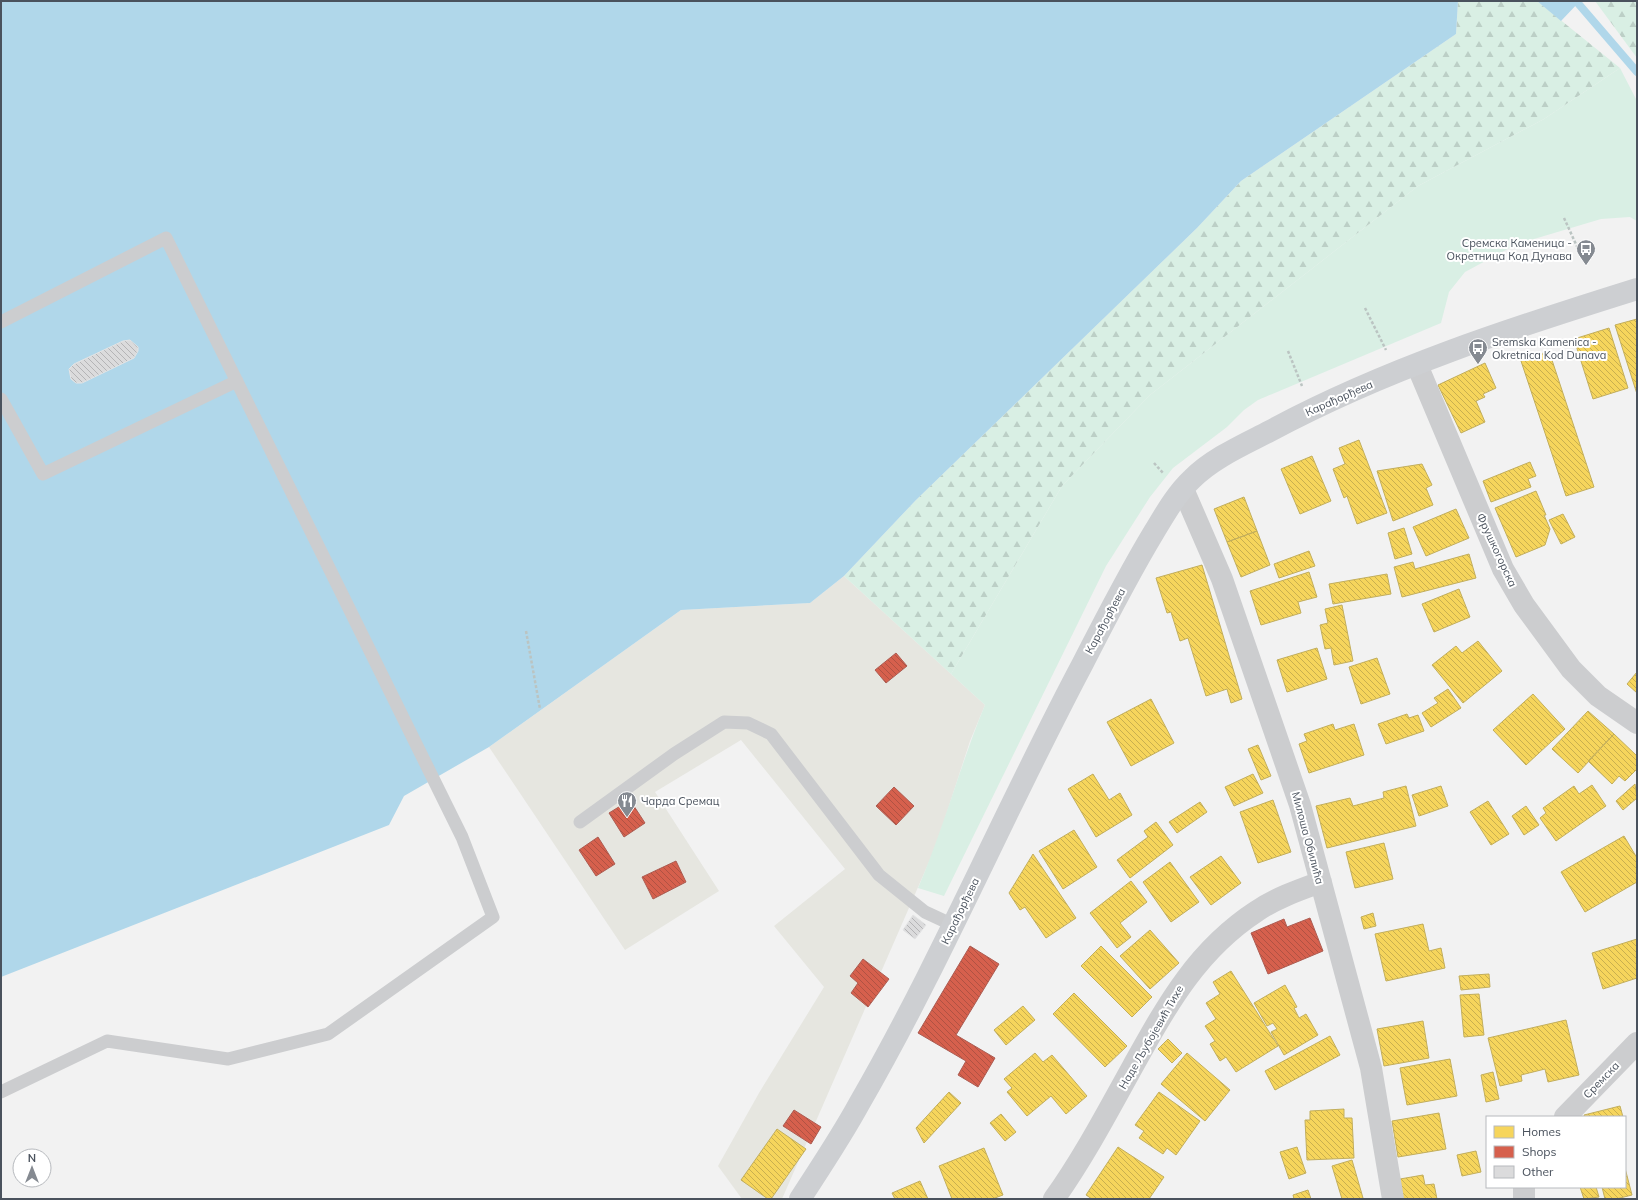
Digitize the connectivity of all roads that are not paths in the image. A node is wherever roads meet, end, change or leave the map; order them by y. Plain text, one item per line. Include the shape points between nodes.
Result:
1 (1637, 289) edge
2 (1, 322) edge
3 (1417, 365) junction
4 (237, 381) junction
5 (1, 399) edge
6 (1183, 489) junction
7 (1637, 723) edge
8 (580, 822) dead end
9 (1321, 882) junction
10 (953, 925) junction
11 (1637, 1043) edge
12 (1, 1092) edge
13 (1566, 1116) edge
14 (1524, 1188) edge
15 (800, 1199) edge
16 (1054, 1199) edge
17 (1393, 1199) edge
18 (1524, 1199) edge

1 - 3 main road, Карађорђева
2 - 4 lane via 166,238
3 - 6 main road, Карађорђева via 1339,396 1286,422 1222,457 1192,478
3 - 7 street, Фрушкогорска via 1503,569 1524,605 1571,669 1598,696
4 - 5 lane via 43,474
4 - 12 lane via 462,836 493,917 328,1034 228,1059 107,1041
6 - 9 street, Милоша Обилића via 1222,579 1268,707 1300,805
6 - 10 main road, Карађорђева via 1135,563 1053,719
8 - 10 lane via 674,754 724,722 748,723 771,734 879,875 925,912
9 - 16 street, Наде Љубојевић Тихе via 1257,911 1228,934 1188,975 1166,1008 1103,1121
9 - 17 street, Милоша Обилића via 1371,1068
10 - 15 main road, Карађорђева via 859,1104
11 - 13 street, Сремска
14 - 18 street

